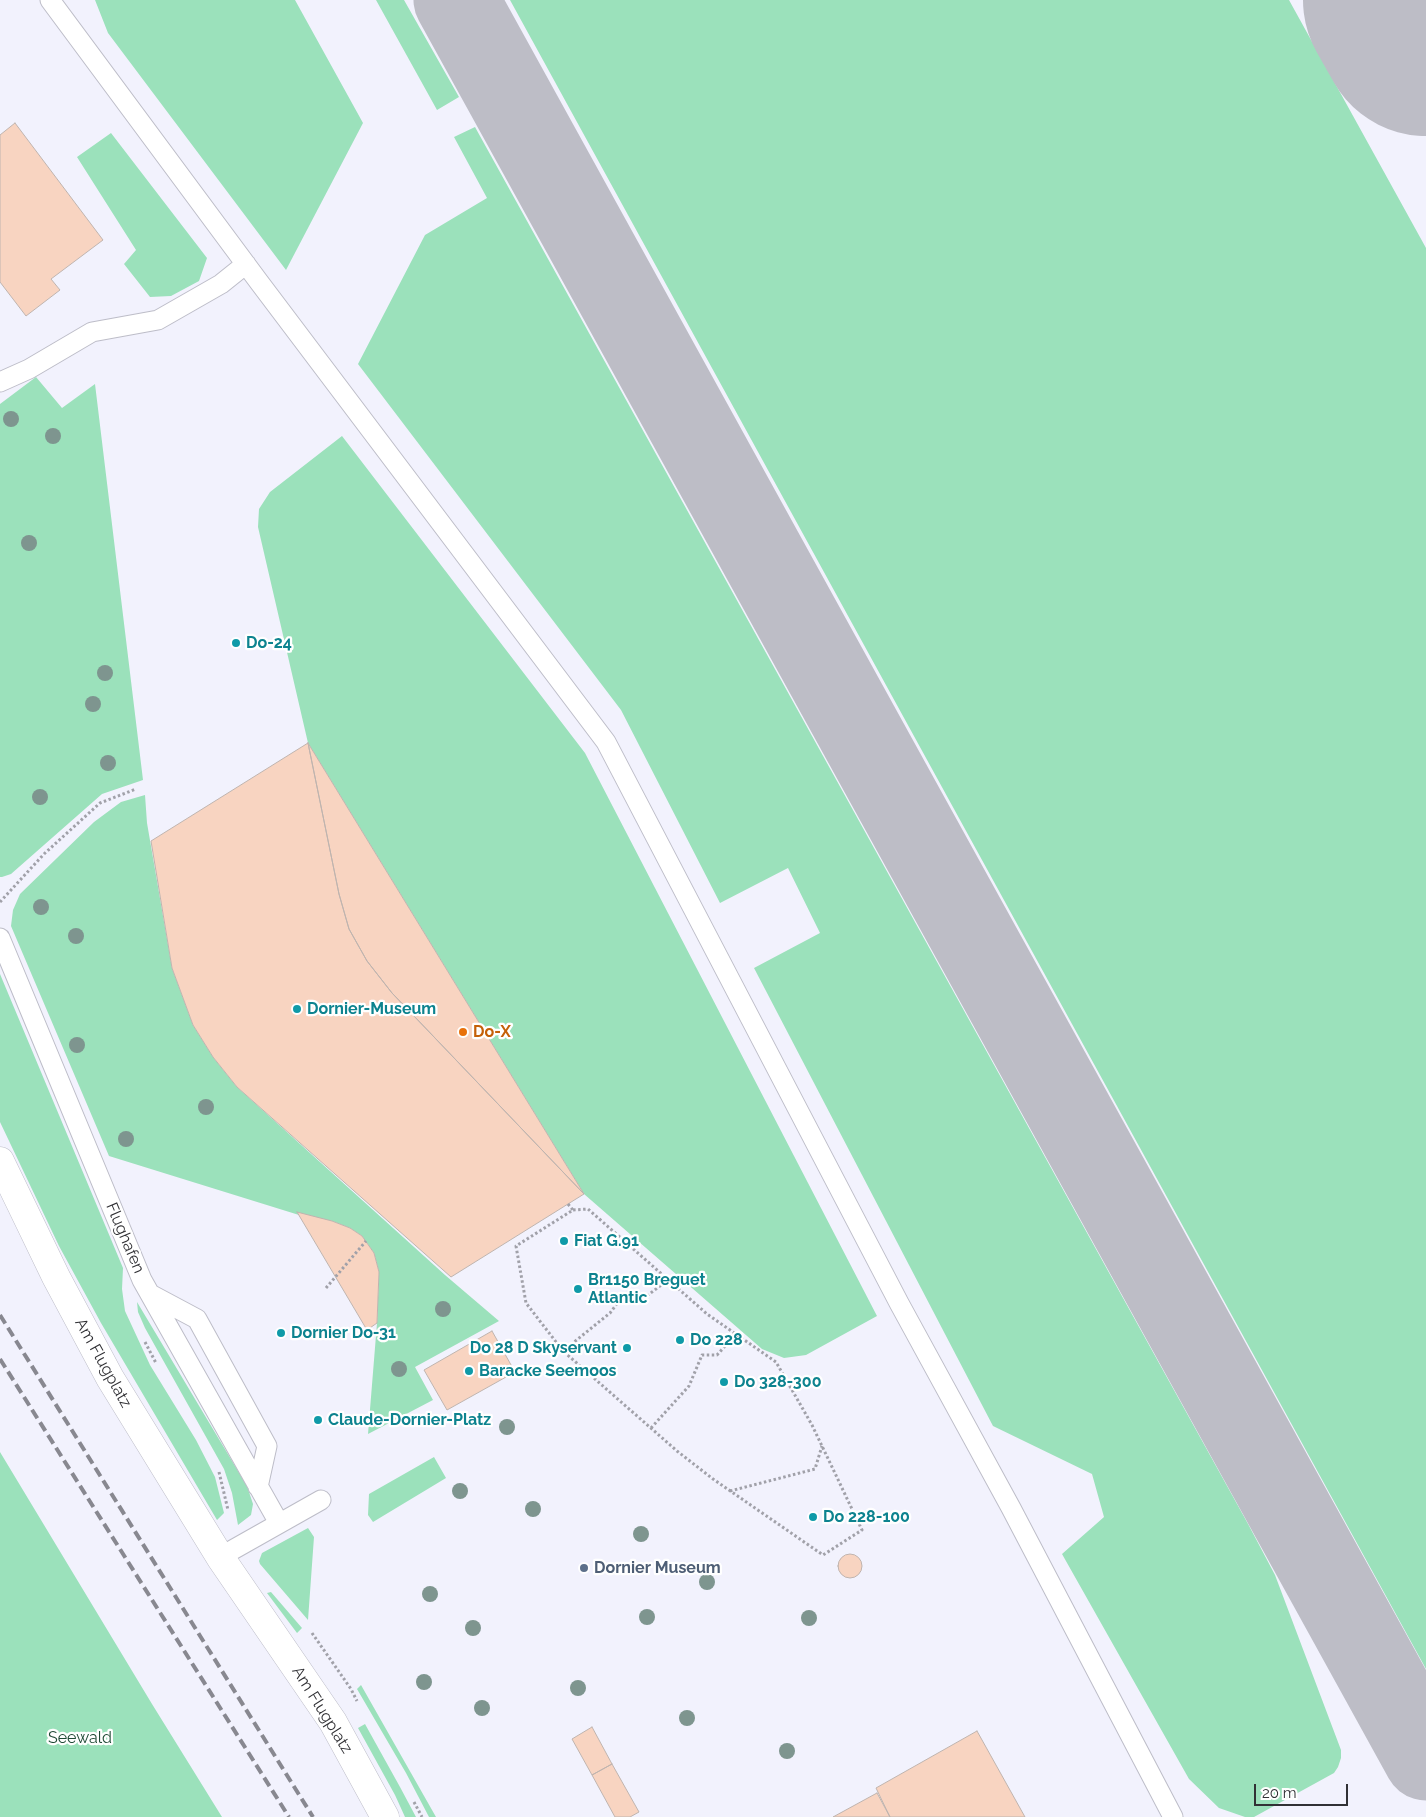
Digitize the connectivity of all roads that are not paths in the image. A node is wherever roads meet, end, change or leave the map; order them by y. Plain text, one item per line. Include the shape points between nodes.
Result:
1 (50, 0) edge
2 (246, 264) junction
3 (1, 378) edge
4 (0, 938) edge
5 (0, 1161) edge
6 (152, 1295) junction
7 (258, 1487) junction
8 (322, 1500) dead end
9 (279, 1523) junction
10 (231, 1551) junction
11 (385, 1817) edge
12 (1172, 1817) edge

1 - 2 lane
2 - 3 lane via 221,284 158,320 92,332 29,369
2 - 12 lane via 606,742
4 - 6 lane, Flughafen via 138,1271
5 - 10 street, Am Flugplatz via 110,1378
6 - 7 lane, Flughafen
6 - 7 lane via 197,1319 267,1446
7 - 9 lane, Flughafen
8 - 9 lane
9 - 10 lane
10 - 11 street, Am Flugplatz via 333,1722

